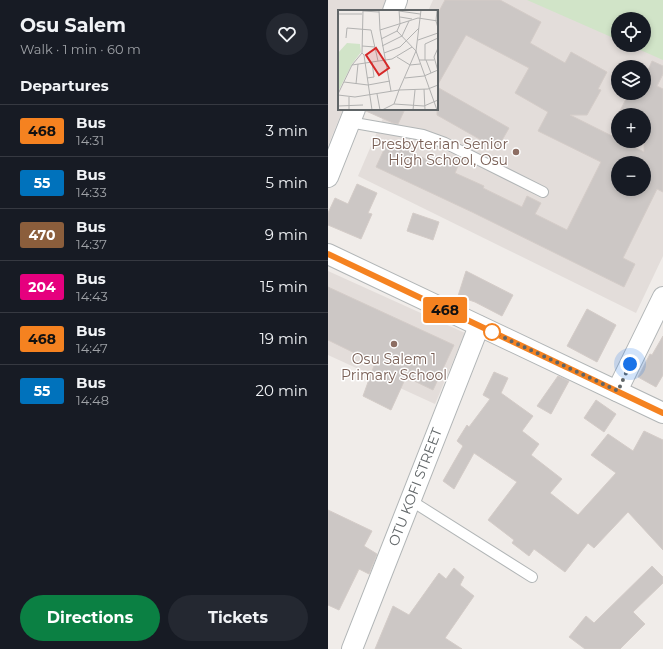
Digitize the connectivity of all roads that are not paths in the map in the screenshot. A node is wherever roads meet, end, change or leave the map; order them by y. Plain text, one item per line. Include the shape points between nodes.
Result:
1 (397, 0) edge
2 (393, 10) edge
3 (352, 116) edge
4 (328, 177) edge
5 (543, 192) dead end
6 (328, 254) edge
7 (663, 297) edge
8 (479, 326) junction
9 (618, 391) junction
10 (663, 413) edge
11 (410, 500) junction
12 (532, 577) dead end
13 (352, 649) edge

1 - 2 street
3 - 4 street
3 - 5 lane via 438,140
6 - 8 street
7 - 9 street
8 - 9 street
8 - 11 street, OTU KOFI STREET
9 - 10 street
11 - 12 lane
11 - 13 street, OTU KOFI STREET

